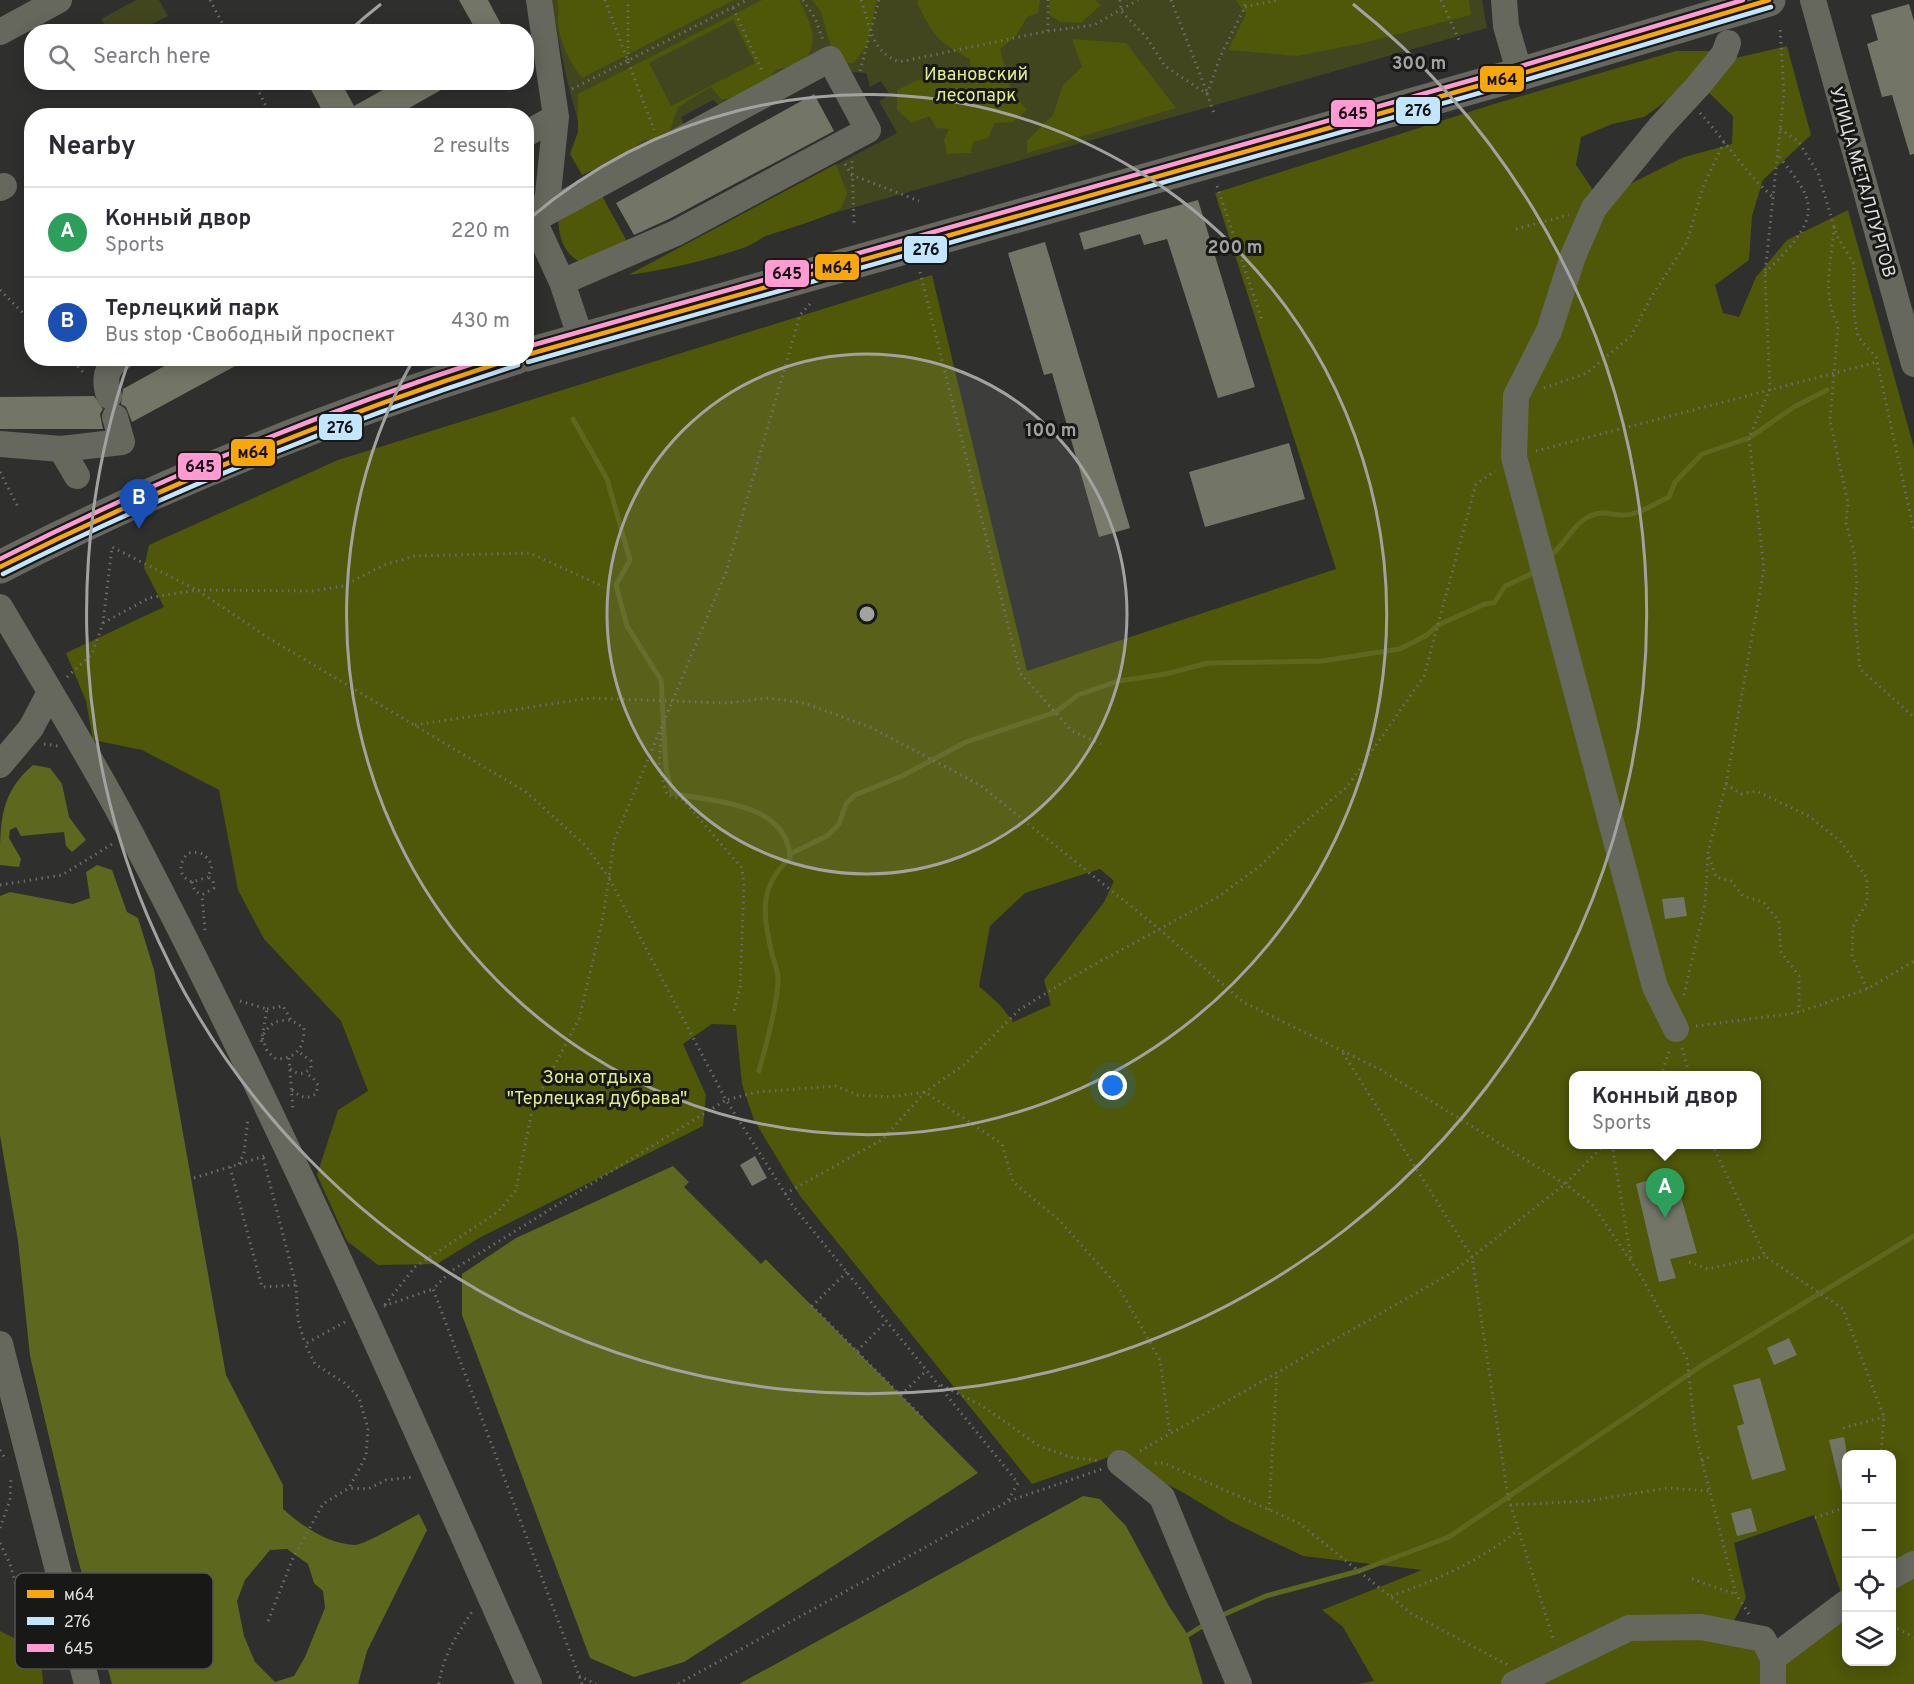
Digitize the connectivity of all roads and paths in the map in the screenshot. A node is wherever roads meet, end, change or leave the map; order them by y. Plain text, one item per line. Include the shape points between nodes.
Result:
1 (59, 0) edge
2 (210, 0) edge
3 (539, 0) edge
4 (605, 0) edge
5 (628, 0) edge
6 (747, 0) edge
7 (803, 0) edge
8 (861, 0) edge
9 (879, 0) edge
10 (1048, 0) edge
11 (1120, 0) edge
12 (1138, 0) edge
13 (1171, 0) edge
14 (1245, 0) edge
15 (1278, 0) edge
16 (1441, 0) edge
17 (1504, 0) edge
18 (1813, 0) edge
19 (739, 2) edge
20 (733, 7) junction
21 (1245, 7) junction
22 (1121, 10) junction
23 (1775, 14) edge
24 (223, 24) edge
25 (872, 28) junction
26 (0, 32) edge
27 (1048, 32) junction
28 (1459, 40) dead end
29 (1728, 43) dead end
30 (831, 58) junction
31 (628, 62) junction
32 (1520, 74) junction
33 (258, 90) edge
34 (771, 91) junction
35 (1207, 94) junction
36 (1686, 98) junction
37 (853, 100) junction
38 (268, 108) edge
39 (555, 108) junction
40 (1214, 113) dead end
41 (534, 127) edge
42 (1780, 129) junction
43 (1725, 140) junction
44 (843, 143) junction
45 (661, 150) junction
46 (1778, 155) junction
47 (852, 175) junction
48 (1216, 186) dead end
49 (1773, 197) junction
50 (919, 201) dead end
51 (1594, 208) junction
52 (536, 212) edge
53 (854, 223) dead end
54 (1834, 227) junction
55 (1516, 229) dead end
56 (920, 272) dead end
57 (1765, 273) junction
58 (562, 282) junction
59 (0, 291) edge
60 (0, 297) edge
61 (810, 304) dead end
62 (23, 314) edge
63 (1262, 320) dead end
64 (581, 339) junction
65 (534, 353) edge
66 (1877, 362) junction
67 (1914, 364) edge
68 (111, 366) edge
69 (490, 366) edge
70 (1835, 373) junction
71 (1770, 389) junction
72 (1516, 396) junction
73 (0, 444) edge
74 (60, 449) junction
75 (1514, 457) junction
76 (0, 472) edge
77 (77, 476) dead end
78 (18, 507) dead end
79 (1914, 531) edge
80 (0, 567) edge
81 (604, 587) dead end
82 (197, 590) junction
83 (0, 607) edge
84 (102, 624) junction
85 (50, 692) junction
86 (674, 702) junction
87 (1914, 717) edge
88 (415, 725) junction
89 (662, 726) junction
90 (1101, 744) dead end
91 (88, 758) junction
92 (3, 761) edge
93 (1726, 784) junction
94 (130, 831) junction
95 (1708, 852) junction
96 (208, 877) junction
97 (609, 878) junction
98 (192, 882) junction
99 (0, 885) edge
100 (202, 895) junction
101 (1158, 928) junction
102 (206, 938) dead end
103 (1914, 962) edge
104 (1867, 989) junction
105 (210, 991) junction
106 (267, 1009) junction
107 (1799, 1012) junction
108 (733, 1015) dead end
109 (291, 1020) junction
110 (1676, 1029) junction
111 (262, 1037) junction
112 (1342, 1051) junction
113 (298, 1052) junction
114 (290, 1069) dead end
115 (1663, 1071) edge
116 (1689, 1071) edge
117 (305, 1073) junction
118 (252, 1077) junction
119 (292, 1090) dead end
120 (925, 1092) junction
121 (726, 1100) junction
122 (1600, 1149) edge
123 (1613, 1149) edge
124 (1714, 1149) edge
125 (275, 1153) junction
126 (239, 1164) junction
127 (230, 1167) junction
128 (194, 1178) dead end
129 (1565, 1184) junction
130 (785, 1194) junction
131 (1765, 1256) junction
132 (1472, 1257) junction
133 (1631, 1262) junction
134 (1689, 1262) dead end
135 (847, 1272) junction
136 (296, 1285) junction
137 (433, 1289) junction
138 (374, 1309) junction
139 (887, 1321) junction
140 (0, 1344) edge
141 (305, 1344) junction
142 (857, 1351) junction
143 (927, 1370) junction
144 (1277, 1372) junction
145 (938, 1384) junction
146 (901, 1395) junction
147 (1884, 1417) junction
148 (924, 1419) dead end
149 (1843, 1428) dead end
150 (1170, 1434) junction
151 (0, 1450) edge
152 (1881, 1450) edge
153 (1711, 1456) dead end
154 (1702, 1461) junction
155 (8, 1462) dead end
156 (1119, 1463) junction
157 (9, 1471) dead end
158 (441, 1482) junction
159 (349, 1488) junction
160 (1710, 1491) junction
161 (1007, 1502) junction
162 (1510, 1504) junction
163 (1842, 1508) edge
164 (1269, 1510) junction
165 (1815, 1518) dead end
166 (0, 1528) edge
167 (1518, 1530) junction
168 (0, 1543) edge
169 (1914, 1564) edge
170 (57, 1573) edge
171 (1896, 1574) edge
172 (1692, 1579) dead end
173 (15, 1580) edge
174 (486, 1590) junction
175 (1736, 1594) junction
176 (1391, 1596) junction
177 (1842, 1605) edge
178 (268, 1621) dead end
179 (1896, 1628) edge
180 (1914, 1637) edge
181 (1768, 1649) junction
182 (1561, 1660) junction
183 (83, 1669) edge
184 (579, 1676) junction
185 (689, 1679) junction
186 (1521, 1680) edge
187 (87, 1684) edge
188 (439, 1684) edge
189 (529, 1684) edge
190 (582, 1684) edge
191 (596, 1684) edge
192 (678, 1684) edge
193 (685, 1684) edge
194 (1239, 1684) edge
195 (1773, 1684) edge

1 - 26 street
2 - 24 path
3 - 39 street
4 - 31 path
5 - 31 path
6 - 19 path
7 - 30 path
8 - 25 path
9 - 25 path
10 - 27 path
11 - 22 path
12 - 22 path
13 - 35 path
14 - 21 path
15 - 21 path
16 - 28 path
17 - 32 street via 1506,26
18 - 67 street, УЛИЦА МЕТАЛЛУРГОВ
19 - 20 path
20 - 31 path
20 - 34 path
21 - 35 path
22 - 27 path via 1094,25
22 - 35 path via 1147,38 1165,66
23 - 32 main road
23 - 42 path via 1784,92
25 - 27 path via 876,47 899,62
25 - 37 path
29 - 36 street via 1724,54
30 - 34 street
30 - 37 street
31 - 39 path
31 - 45 path
32 - 64 main road
33 - 38 path
34 - 45 street
35 - 40 path
36 - 43 path
36 - 51 street
37 - 44 street via 868,130
39 - 41 street
39 - 52 street
42 - 46 path
42 - 54 path via 1798,141 1818,173
43 - 49 path via 1757,183
43 - 72 path via 1703,186 1687,242 1631,336 1587,374
44 - 47 path
44 - 47 path
44 - 58 street via 675,233
45 - 52 street
46 - 49 path
46 - 57 path via 1809,202 1807,217 1794,242
47 - 50 path
47 - 53 path
48 - 63 path
49 - 57 path
51 - 55 path
51 - 72 street via 1573,256 1549,331
52 - 58 street
54 - 66 path via 1854,264 1858,337
54 - 70 path via 1828,277 1830,311 1838,325
56 - 90 path via 1020,673 1072,730
57 - 71 path
58 - 64 street
59 - 60 path
59 - 62 path
61 - 86 path via 800,315 726,572
64 - 65 main road
66 - 70 path
66 - 79 path
68 - 74 street via 105,381 122,442
69 - 80 main road via 252,449 118,507
70 - 71 path
70 - 87 path via 1830,421 1854,552 1860,669
71 - 75 path
71 - 93 path via 1749,438 1764,569
72 - 75 street
73 - 74 street
74 - 77 street
75 - 101 path via 1476,484 1424,676 1347,787 1260,866 1218,897
75 - 110 street via 1655,987
76 - 78 path
81 - 82 path via 530,553 414,556 384,565 343,586 312,591
82 - 84 path via 149,598
82 - 84 path via 112,547
82 - 88 path via 267,637
83 - 85 street
84 - 85 path via 92,654
85 - 91 street
85 - 92 street via 31,728
86 - 88 path via 590,698
86 - 89 path
86 - 101 path via 727,703 768,698 804,703 870,728 980,785
88 - 97 path via 526,792 585,845
89 - 97 path via 614,841
89 - 108 path via 659,766 667,795 683,800 742,868 740,987
91 - 92 path via 48,744 26,746
91 - 94 street
93 - 95 path
93 - 104 path via 1741,794 1756,791 1809,816 1841,842 1867,878 1867,902 1853,927 1852,956
94 - 99 path via 98,855 62,874
94 - 105 street
95 - 107 path via 1716,877 1731,881 1743,896 1763,902 1779,921 1781,952 1799,976
95 - 110 path via 1705,904
96 - 98 path
96 - 98 path via 212,866 207,856 188,853 180,870
96 - 100 path via 214,888
97 - 121 path
97 - 138 path via 579,1019 533,1106 516,1190 499,1210 415,1267
98 - 100 path via 195,891
100 - 102 path
101 - 112 path via 1243,1002
101 - 120 path via 1019,1010 965,1064
103 - 104 path
104 - 107 path
105 - 106 path
105 - 118 street
106 - 109 path via 283,1006
106 - 111 path
107 - 110 path
109 - 111 path via 269,1025
109 - 113 path via 304,1028 304,1043
110 - 115 path
110 - 116 path
111 - 113 path via 267,1051 276,1059
111 - 118 path
112 - 129 path via 1381,1070
112 - 132 path
113 - 117 path via 311,1061 311,1068
114 - 117 path via 297,1074
117 - 119 path via 318,1086 316,1094 302,1098
118 - 125 street
118 - 126 path via 244,1153
120 - 121 path via 889,1097 858,1095 836,1086 757,1092
120 - 130 path via 883,1139
120 - 150 path via 1002,1144 1013,1182 1059,1220 1118,1286 1160,1360
121 - 130 path
121 - 137 path via 451,1271
122 - 129 path
123 - 133 path
124 - 131 path
125 - 126 path
125 - 136 path
125 - 138 street
126 - 127 path
127 - 128 path
127 - 136 path via 262,1287
129 - 132 path
129 - 133 path via 1592,1204
130 - 135 path
131 - 134 path via 1708,1269
131 - 147 path via 1843,1309
132 - 144 path via 1453,1272
132 - 162 path
133 - 154 path via 1687,1359
135 - 139 path
135 - 142 path via 812,1306
136 - 141 path via 298,1320
137 - 138 path
137 - 184 path
138 - 141 path
138 - 158 street
139 - 142 path
139 - 143 path
140 - 170 street
141 - 159 path via 315,1364 346,1383 359,1398 368,1428 366,1456
142 - 146 path
143 - 145 path
143 - 146 path
144 - 150 path
144 - 164 path
145 - 156 path via 981,1405 1039,1446 1070,1457
145 - 161 path via 1018,1483
146 - 148 path
147 - 149 path
147 - 152 path
150 - 156 path
151 - 155 path
153 - 154 path
154 - 160 path
156 - 161 path
156 - 164 path via 1164,1464
156 - 194 street via 1162,1497
157 - 166 path via 10,1500
158 - 159 path via 414,1477 386,1480 368,1489
158 - 174 street
159 - 178 path via 323,1504 293,1558
160 - 162 path via 1667,1488 1587,1501
160 - 175 path
161 - 185 path
162 - 167 path
163 - 165 path
164 - 176 path via 1299,1523
167 - 176 path via 1482,1556 1437,1580
167 - 182 path
168 - 173 path
169 - 171 street
172 - 175 path
174 - 188 path via 450,1644
174 - 189 street
175 - 181 path
176 - 186 path via 1412,1614
177 - 181 street
179 - 180 path
181 - 182 street via 1701,1627 1629,1628
181 - 195 street
182 - 186 street
183 - 187 street
184 - 190 path
184 - 191 path
185 - 192 path
185 - 193 path

